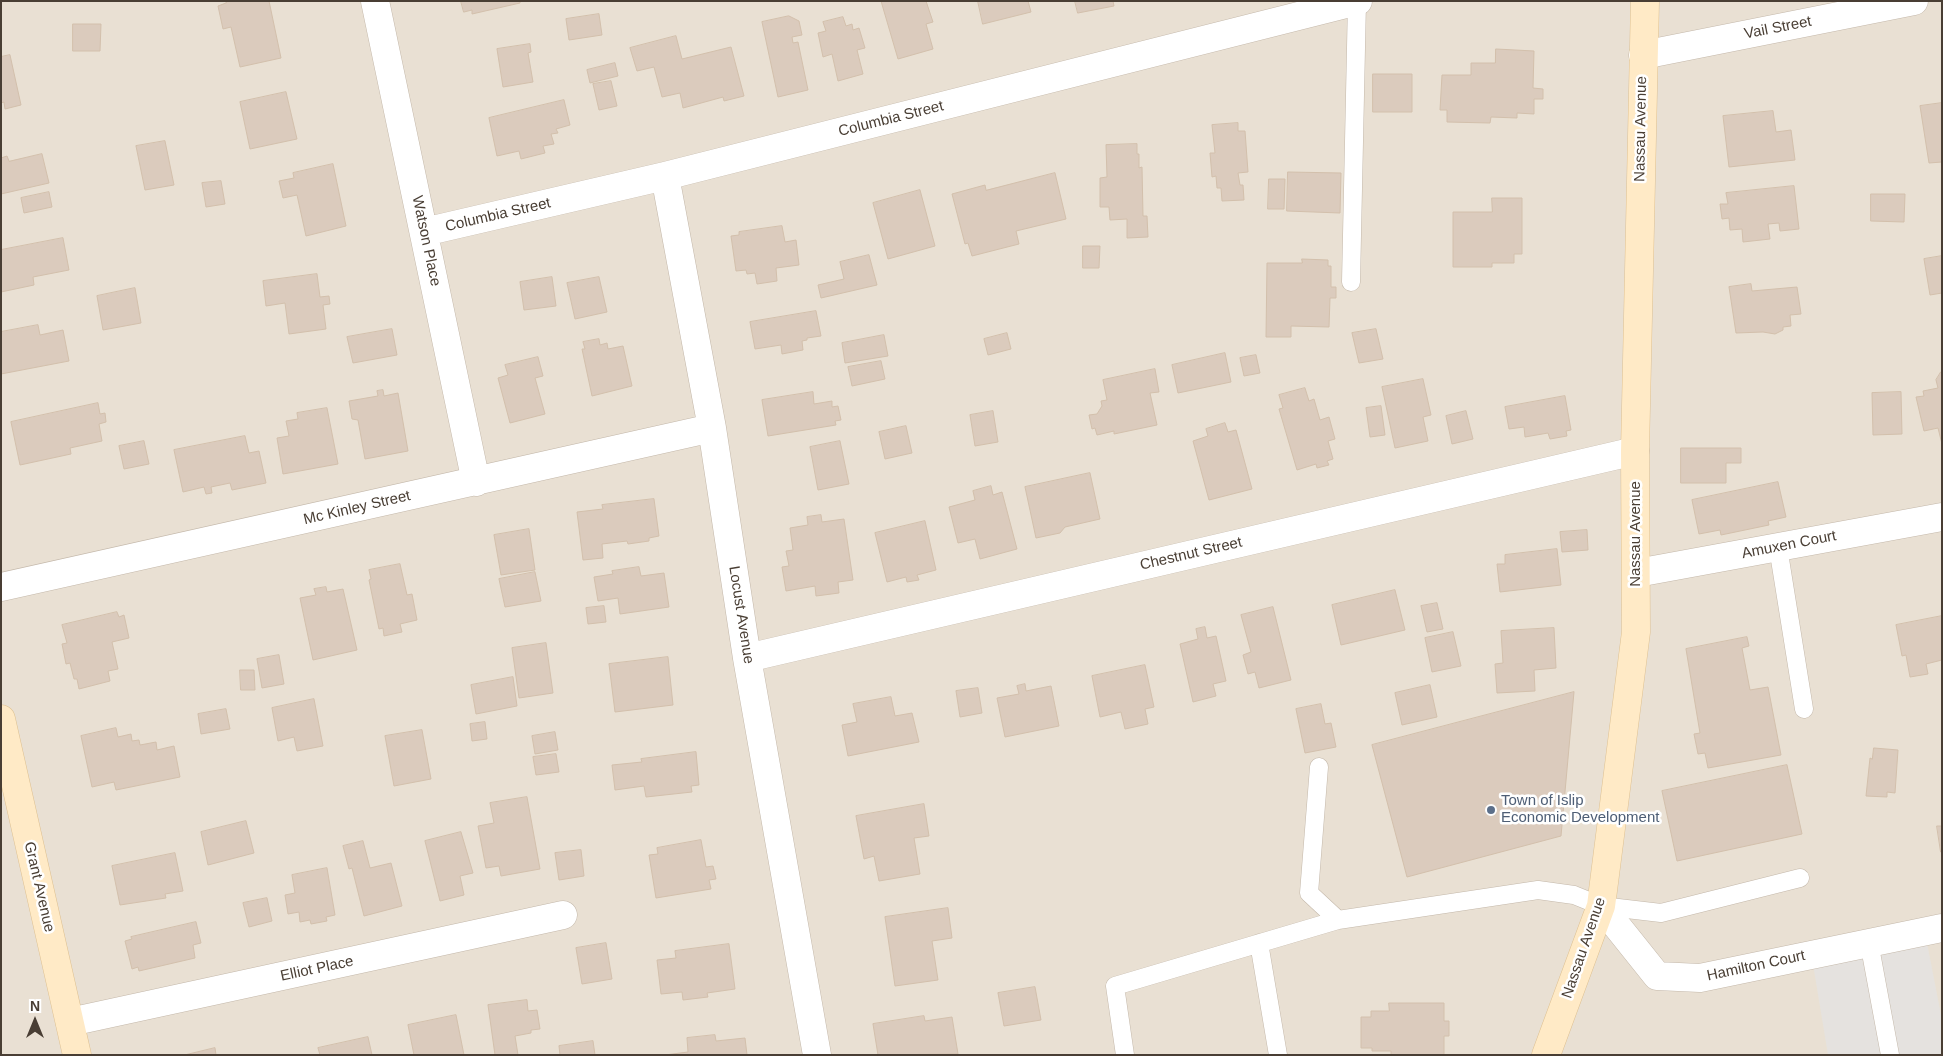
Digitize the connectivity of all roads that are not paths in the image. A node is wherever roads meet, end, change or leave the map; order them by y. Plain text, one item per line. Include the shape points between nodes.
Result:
1 (375, 1) edge
2 (1357, 1) edge
3 (1644, 1) edge
4 (1914, 1) edge
5 (1642, 55) junction
6 (665, 176) junction
7 (424, 232) junction
8 (1351, 282) dead end
9 (712, 428) junction
10 (1635, 451) junction
11 (476, 482) junction
12 (1942, 517) edge
13 (1778, 547) junction
14 (1637, 573) junction
15 (1, 587) edge
16 (747, 658) junction
17 (1804, 709) dead end
18 (1, 719) edge
19 (1319, 767) dead end
20 (1800, 878) dead end
21 (1601, 906) junction
22 (563, 915) dead end
23 (1338, 920) junction
24 (1942, 928) edge
25 (1869, 942) junction
26 (1259, 943) junction
27 (70, 1022) junction
28 (77, 1055) edge
29 (817, 1055) edge
30 (1125, 1055) edge
31 (1278, 1055) edge
32 (1546, 1055) edge
33 (1890, 1055) edge

1 - 7 street, Watson Place
2 - 6 street, Columbia Street
2 - 8 lane
3 - 5 street, Nassau Avenue
4 - 5 street, Vail Street
5 - 10 street, Nassau Avenue
6 - 7 street, Columbia Street
6 - 9 street, Locust Avenue
7 - 11 street, Watson Place
9 - 11 street, Mc Kinley Street
9 - 16 street, Locust Avenue
10 - 14 street, Nassau Avenue
10 - 16 street, Chestnut Street
11 - 15 street, Mc Kinley Street
12 - 13 street, Amuxen Court
13 - 14 street, Amuxen Court
13 - 17 lane
14 - 21 street, Nassau Avenue via 1636,632
16 - 29 street, Locust Avenue
18 - 27 street, Grant Avenue
19 - 23 lane via 1309,893
20 - 21 lane via 1661,913
21 - 23 lane via 1574,895 1538,890
21 - 25 street, Hamilton Court via 1657,976 1700,978
21 - 32 street, Nassau Avenue
22 - 27 street, Elliot Place
23 - 26 lane
24 - 25 street, Hamilton Court
25 - 33 lane
26 - 30 lane via 1115,986
26 - 31 lane
27 - 28 street, Grant Avenue

